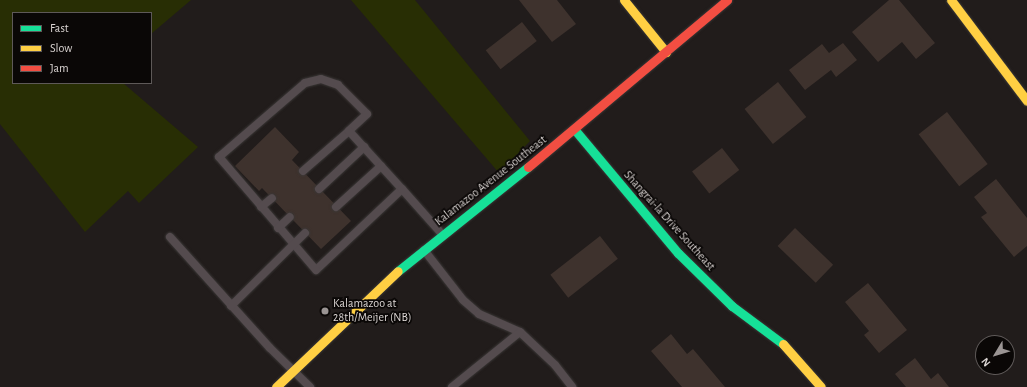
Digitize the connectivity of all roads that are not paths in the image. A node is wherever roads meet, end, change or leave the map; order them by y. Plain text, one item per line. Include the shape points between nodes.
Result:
1 (624, 0) edge
2 (727, 0) edge
3 (951, 0) edge
4 (666, 52) junction
5 (1027, 101) edge
6 (575, 130) junction
7 (349, 131) junction
8 (364, 147) junction
9 (381, 166) junction
10 (303, 171) dead end
11 (319, 189) dead end
12 (402, 189) junction
13 (272, 198) dead end
14 (336, 206) dead end
15 (261, 207) junction
16 (290, 216) dead end
17 (278, 228) junction
18 (306, 233) dead end
19 (442, 235) junction
20 (170, 237) dead end
21 (293, 245) junction
22 (424, 250) junction
23 (230, 306) junction
24 (520, 332) junction
25 (292, 371) junction
26 (276, 387) edge
27 (310, 387) edge
28 (452, 387) edge
29 (572, 387) edge
30 (821, 387) edge

1 - 4 main road
2 - 4 main road, Kalamazoo Avenue Southeast
3 - 5 main road
4 - 6 main road, Kalamazoo Avenue Southeast
6 - 19 main road, Kalamazoo Avenue Southeast
6 - 30 main road, Shangrai-la Drive Southeast via 678,253 732,306 779,339
7 - 8 lane
7 - 10 lane
7 - 15 lane via 367,114 338,85 321,79 305,83 219,157
8 - 9 lane
8 - 11 lane
9 - 12 lane
9 - 14 lane
12 - 19 lane
12 - 21 lane via 316,270
13 - 15 lane
15 - 17 lane
16 - 17 lane
17 - 21 lane
18 - 21 lane
19 - 22 main road, Kalamazoo Avenue Southeast
20 - 23 lane
21 - 23 lane
22 - 24 lane via 463,300 479,314
22 - 25 main road, Kalamazoo Avenue Southeast
23 - 25 lane
24 - 28 lane
24 - 29 lane via 555,365
25 - 26 main road, Kalamazoo Avenue Southeast
25 - 27 lane

